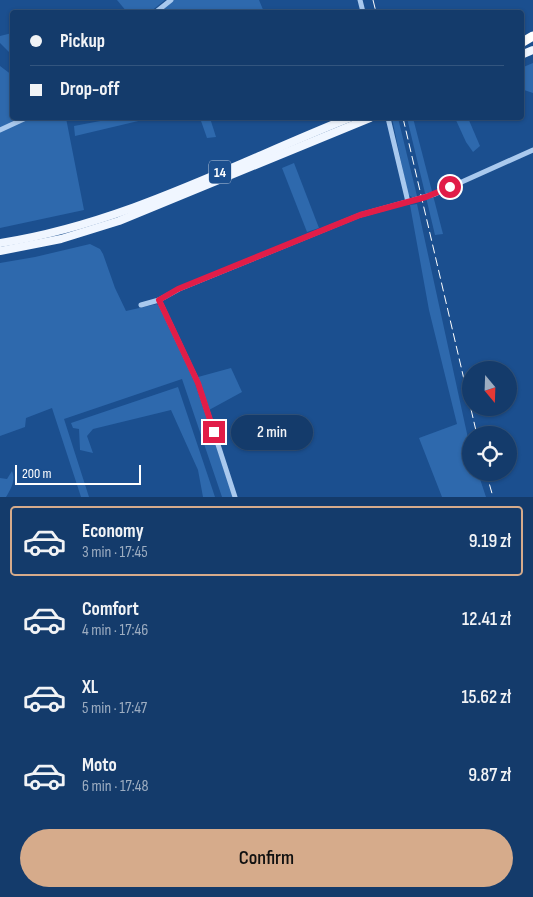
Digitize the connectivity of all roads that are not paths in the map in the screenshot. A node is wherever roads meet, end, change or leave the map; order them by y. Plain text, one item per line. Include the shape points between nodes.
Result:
1 (171, 0) edge
2 (158, 10) edge
3 (22, 120) edge
4 (344, 120) edge
5 (365, 120) edge
6 (388, 120) edge
7 (0, 130) edge
8 (533, 150) edge
9 (408, 202) junction
10 (0, 243) edge
11 (0, 251) edge
12 (159, 300) junction
13 (141, 305) dead end
14 (235, 497) edge

1 - 2 street
3 - 7 street
4 - 10 main road, 14 via 131,209 63,230
5 - 11 main road, 14 via 119,221 61,239
6 - 9 street
8 - 9 street via 435,194
9 - 12 street via 320,230 178,289
12 - 13 street
12 - 14 street via 198,383

